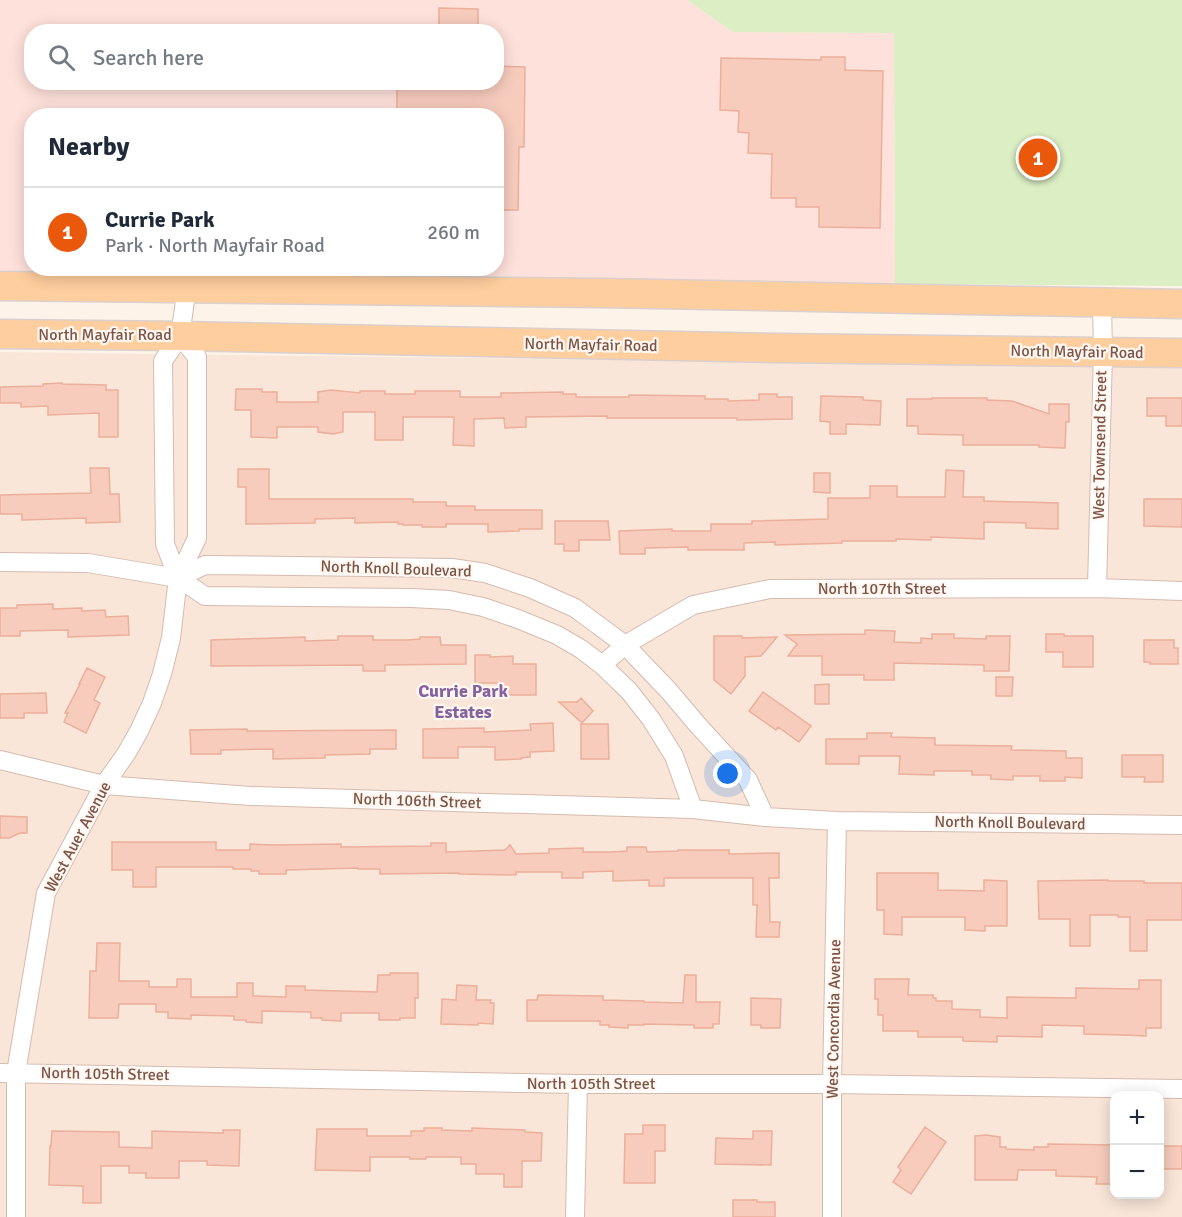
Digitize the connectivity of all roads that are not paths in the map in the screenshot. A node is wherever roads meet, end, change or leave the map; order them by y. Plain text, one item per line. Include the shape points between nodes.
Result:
1 (0, 285) edge
2 (187, 287) junction
3 (1102, 303) junction
4 (1182, 304) edge
5 (0, 334) edge
6 (180, 336) junction
7 (1103, 352) junction
8 (1182, 353) edge
9 (0, 562) edge
10 (178, 578) junction
11 (1097, 588) junction
12 (1182, 591) edge
13 (625, 645) junction
14 (602, 665) junction
15 (0, 760) edge
16 (104, 785) junction
17 (693, 809) junction
18 (765, 817) junction
19 (837, 820) junction
20 (1182, 825) edge
21 (8, 1073) edge
22 (578, 1084) junction
23 (832, 1084) junction
24 (1182, 1089) edge
25 (16, 1217) edge
26 (574, 1217) edge
27 (832, 1217) edge

1 - 2 main road
2 - 3 main road
2 - 6 street, West Auer Avenue
3 - 4 main road
3 - 7 street, West Townsend Street
5 - 6 main road, North Mayfair Road
6 - 7 main road, North Mayfair Road
6 - 10 street, West Auer Avenue via 163,361 165,544
6 - 10 street, West Auer Avenue via 197,357 197,526 196,538
7 - 8 main road, North Mayfair Road
7 - 11 street, West Townsend Street
9 - 10 street, North Knoll Boulevard via 88,563
10 - 13 street, North Knoll Boulevard via 205,566 452,568 485,573 531,588 575,608
10 - 14 street, North Knoll Boulevard via 205,596 449,600 519,619 556,635
10 - 16 street, West Auer Avenue via 171,638 152,703 126,754
11 - 12 street, North 107th Street
11 - 13 street, North 107th Street via 770,589 693,605
13 - 14 street, North 107th Street
13 - 18 street, North Knoll Boulevard via 748,780
14 - 17 street, North Knoll Boulevard via 651,719 674,756
15 - 16 street, North 106th Street
16 - 17 street, North 106th Street via 250,796
16 - 21 street, West Auer Avenue via 46,893
17 - 18 street, North 106th Street
18 - 19 street, North 106th Street
19 - 20 street, North Knoll Boulevard
19 - 23 street, West Concordia Avenue
21 - 22 street, North 105th Street
21 - 25 street, West Auer Avenue
22 - 23 street, North 105th Street
22 - 26 street
23 - 24 street, North 105th Street
23 - 27 street, West Concordia Avenue

